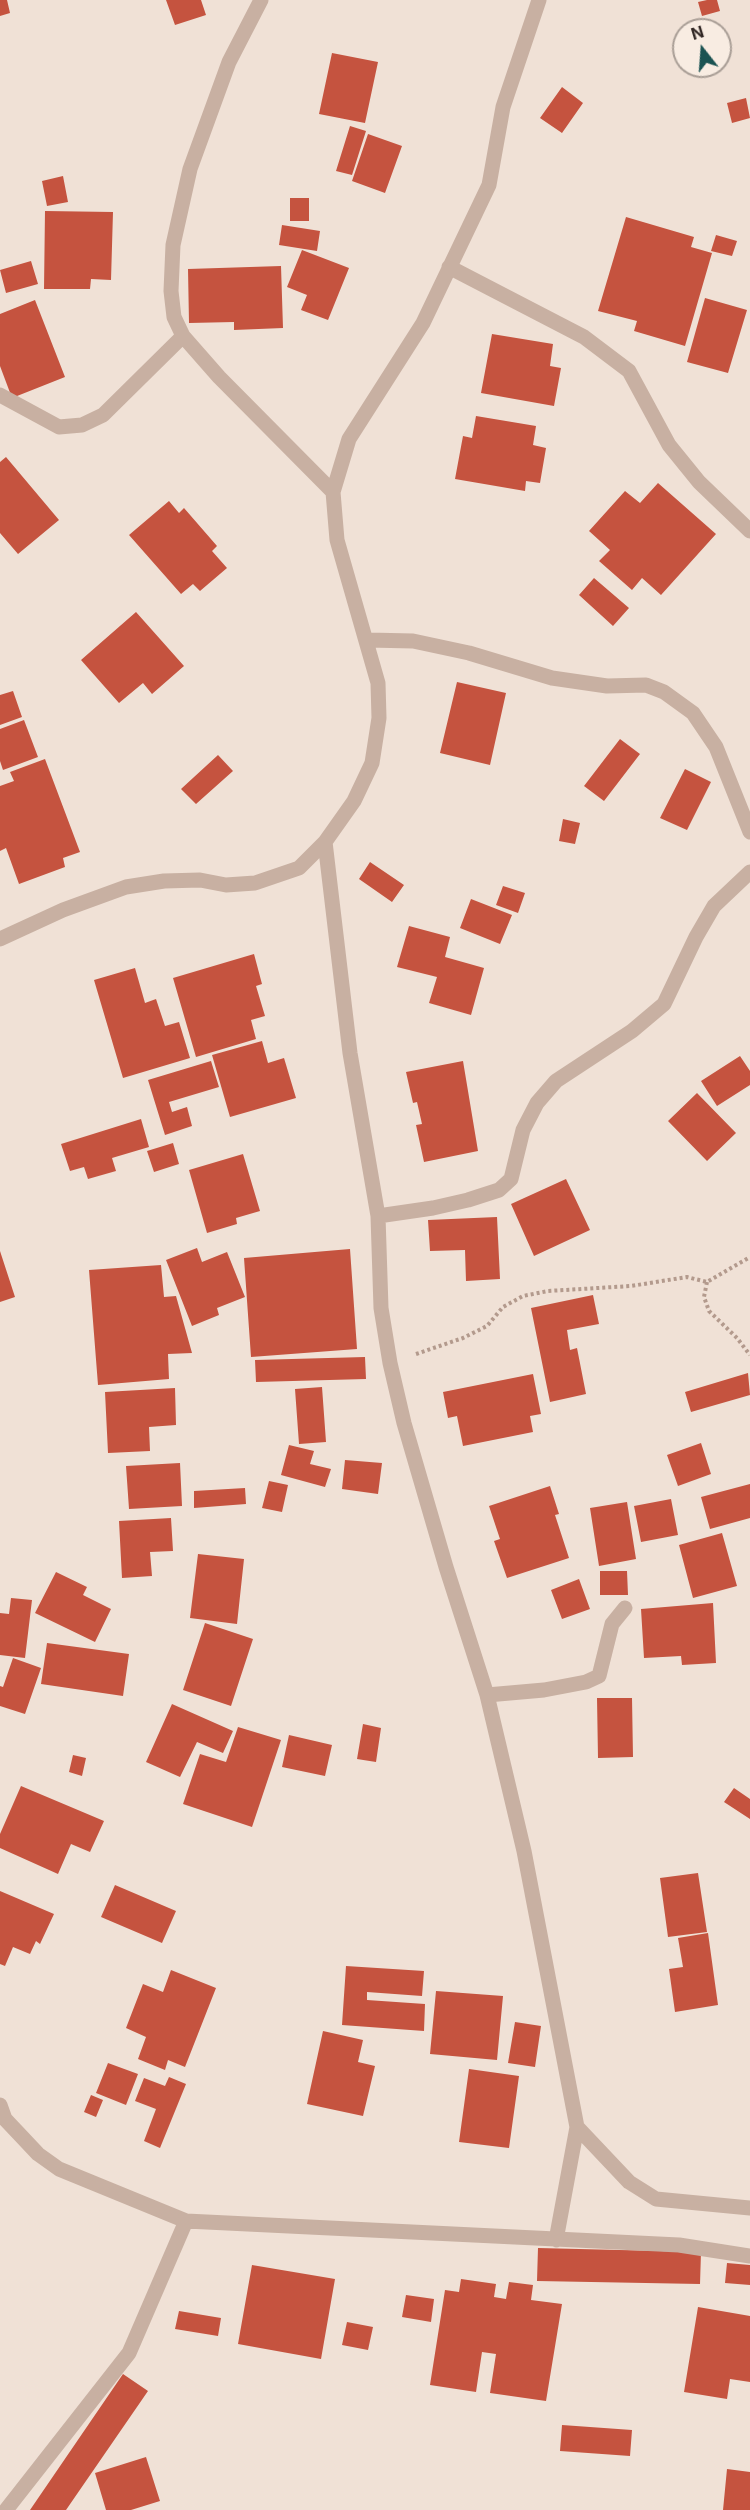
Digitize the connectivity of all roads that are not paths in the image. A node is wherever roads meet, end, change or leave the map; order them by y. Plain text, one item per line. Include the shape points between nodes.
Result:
1 (261, 0) edge
2 (539, 0) edge
3 (449, 267) junction
4 (183, 336) junction
5 (0, 395) edge
6 (333, 492) junction
7 (750, 531) edge
8 (368, 640) junction
9 (750, 832) edge
10 (325, 842) junction
11 (750, 872) edge
12 (0, 939) edge
13 (378, 1216) junction
14 (625, 1608) dead end
15 (487, 1695) junction
16 (0, 2105) edge
17 (577, 2127) junction
18 (750, 2208) edge
19 (186, 2221) junction
20 (556, 2240) junction
21 (750, 2256) edge
22 (6, 2510) edge

1 - 4 street via 229,62 190,169 173,245 171,291 174,317
2 - 3 street via 504,107 489,185
3 - 6 street via 423,323 349,439
3 - 7 street via 584,337 629,371 669,445 699,482
4 - 5 street via 103,415 82,425 59,427
4 - 6 street
6 - 8 street via 337,540
8 - 9 street via 413,641 552,678 607,686 646,685 664,692 693,713 716,747
8 - 10 street via 378,683 379,718 372,763 354,801
10 - 12 street via 299,868 255,883 164,881 126,887
10 - 13 street via 350,1053
11 - 13 street via 714,906 664,1004 632,1031 556,1081 537,1103 523,1130 511,1179 499,1190 441,1206
13 - 15 street via 381,1308 390,1363 446,1567
14 - 15 street via 612,1624 599,1676 544,1690
15 - 17 street via 524,1851
16 - 19 street via 5,2119 38,2154 59,2169
17 - 18 street via 629,2182 656,2199
17 - 20 street
19 - 20 street
19 - 22 street via 129,2353
20 - 21 street via 679,2245

